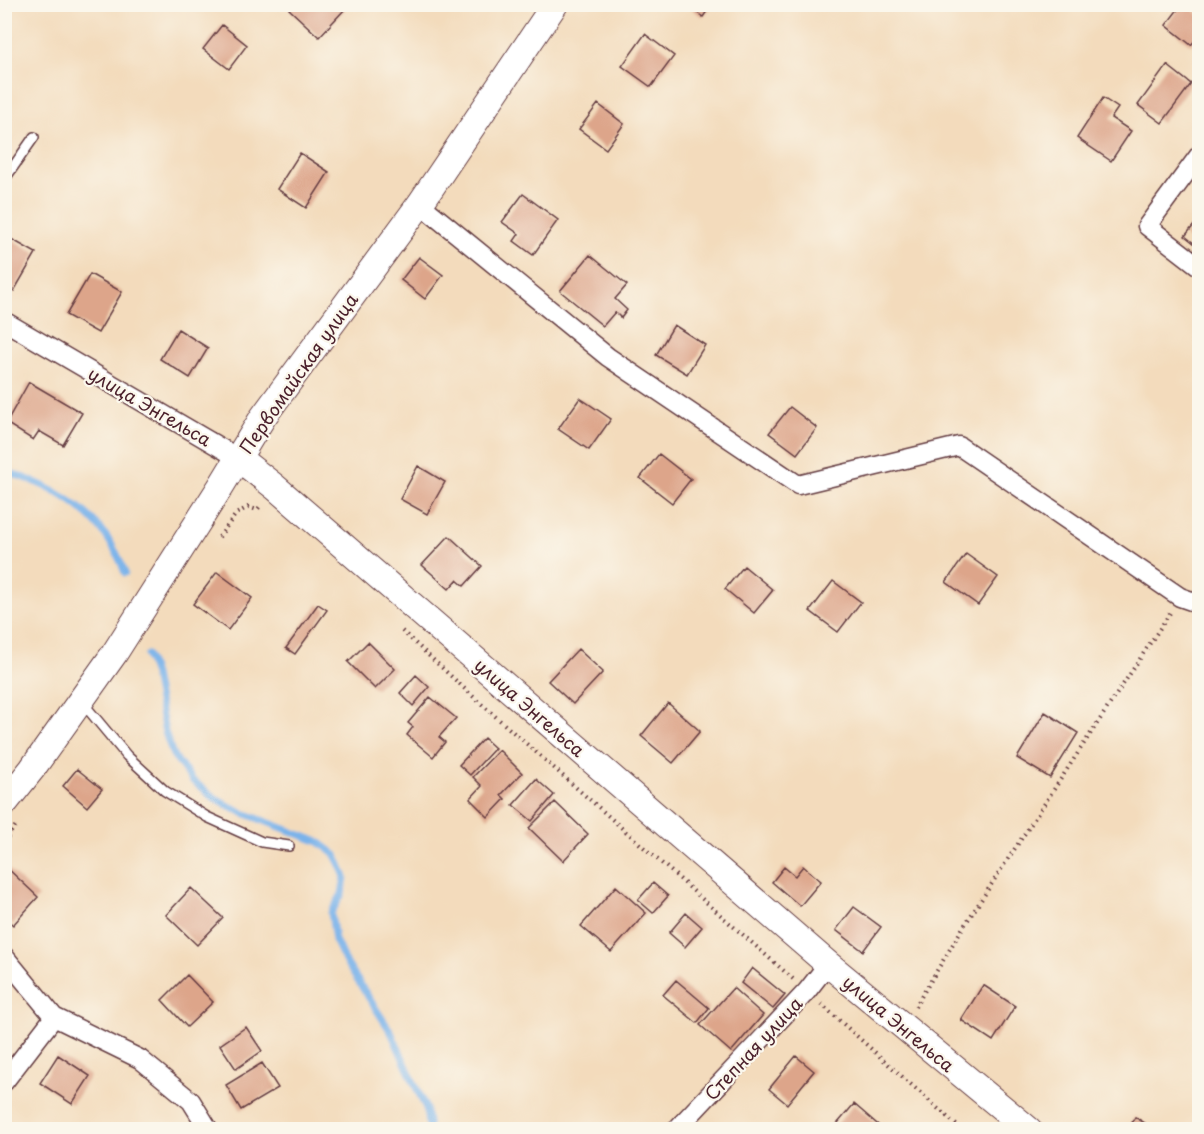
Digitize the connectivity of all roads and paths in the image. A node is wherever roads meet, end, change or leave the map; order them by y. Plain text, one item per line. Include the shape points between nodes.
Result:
1 (555, 4) edge
2 (34, 137) dead end
3 (1200, 154) edge
4 (4, 180) edge
5 (420, 204) junction
6 (1200, 267) edge
7 (4, 321) edge
8 (238, 458) junction
9 (271, 510) dead end
10 (216, 542) dead end
11 (1180, 597) junction
12 (1200, 604) edge
13 (400, 630) dead end
14 (81, 700) junction
15 (11, 813) edge
16 (4, 842) edge
17 (289, 846) dead end
18 (4, 956) edge
19 (828, 964) junction
20 (807, 992) junction
21 (54, 1017) junction
22 (903, 1028) junction
23 (4, 1082) edge
24 (209, 1130) edge
25 (676, 1130) edge
26 (962, 1130) edge
27 (1029, 1130) edge

1 - 5 street, Первомайская улица
2 - 4 lane
3 - 6 street via 1148,226
5 - 8 street, Первомайская улица via 263,417
5 - 11 street via 608,357 798,485 959,446
7 - 8 street, улица Энгельса
8 - 14 street, Первомайская улица
8 - 19 street, улица Энгельса
9 - 10 path via 262,502 257,510 241,510
11 - 12 street
11 - 22 path via 962,929
13 - 20 path
14 - 15 street, Первомайская улица via 32,769
14 - 17 lane via 128,756 165,791 207,817 262,842
15 - 16 path
18 - 21 street
19 - 20 street, Степная улица
19 - 22 street, улица Энгельса
20 - 25 street, Степная улица
20 - 26 path
21 - 23 street
21 - 24 street via 140,1059 191,1101
22 - 27 street, улица Энгельса

